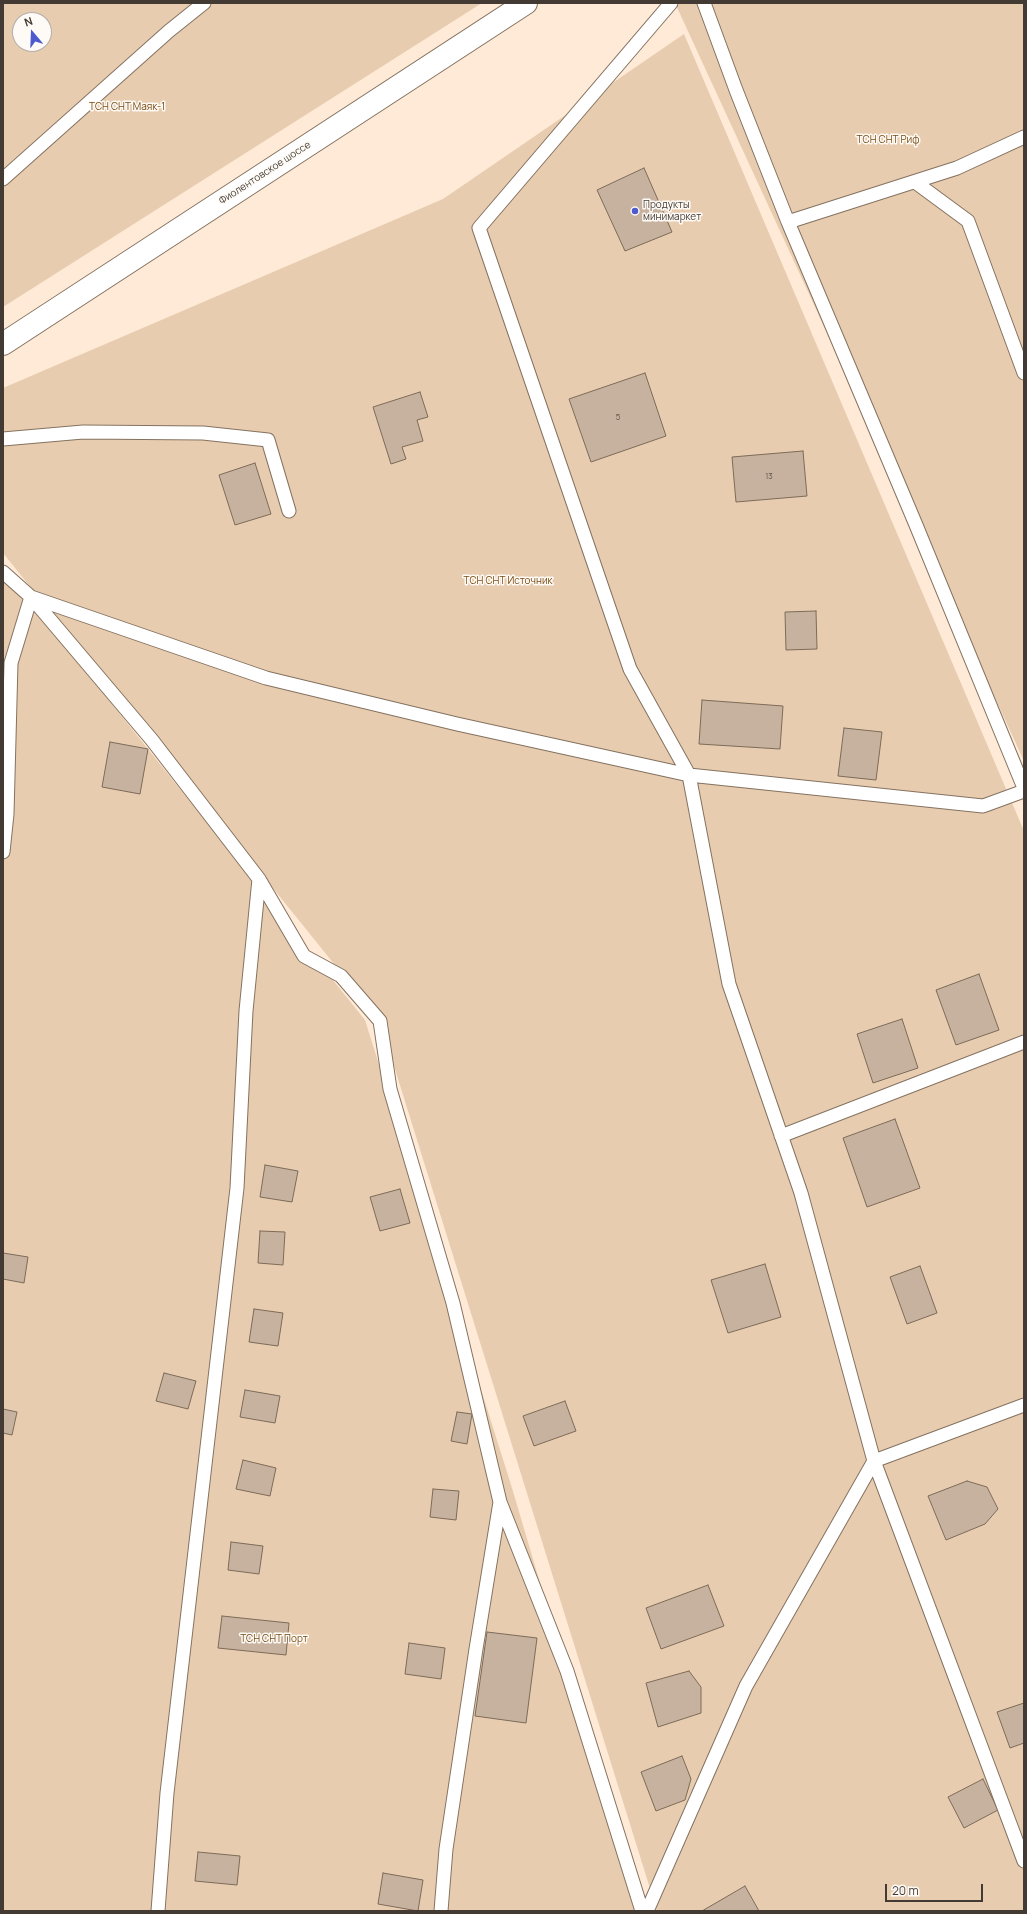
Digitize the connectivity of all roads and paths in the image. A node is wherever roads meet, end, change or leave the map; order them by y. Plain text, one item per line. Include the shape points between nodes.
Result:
1 (204, 3) edge
2 (526, 3) edge
3 (671, 3) edge
4 (704, 3) edge
5 (1024, 137) edge
6 (3, 179) edge
7 (915, 182) junction
8 (788, 222) junction
9 (3, 344) edge
10 (1024, 373) edge
11 (3, 439) edge
12 (289, 511) dead end
13 (3, 572) edge
14 (31, 598) junction
15 (689, 775) junction
16 (1024, 790) edge
17 (3, 852) edge
18 (259, 879) junction
19 (1024, 1042) edge
20 (781, 1136) junction
21 (1024, 1405) edge
22 (874, 1461) junction
23 (500, 1502) junction
24 (1024, 1861) edge
25 (158, 1911) edge
26 (441, 1911) edge
27 (642, 1911) edge
28 (647, 1911) edge

1 - 6 lane
2 - 9 main road, Фиолентовское шоссе
3 - 15 lane via 479,228 630,669
4 - 8 lane
5 - 7 lane via 957,168
7 - 8 lane
7 - 10 lane via 968,221
8 - 16 lane
11 - 12 lane via 83,432 203,433 268,440
13 - 14 lane
14 - 15 lane via 266,678
14 - 17 lane via 11,663 7,814
14 - 18 lane via 152,740
15 - 16 lane via 983,806
15 - 20 lane via 728,984
18 - 23 lane via 304,956 341,976 380,1021 390,1089 453,1303
18 - 25 lane via 246,1011 237,1188 167,1793
19 - 20 lane
20 - 22 lane via 801,1193
21 - 22 lane
22 - 24 lane
22 - 28 lane via 746,1686
23 - 26 lane via 448,1833
23 - 27 lane via 566,1671

